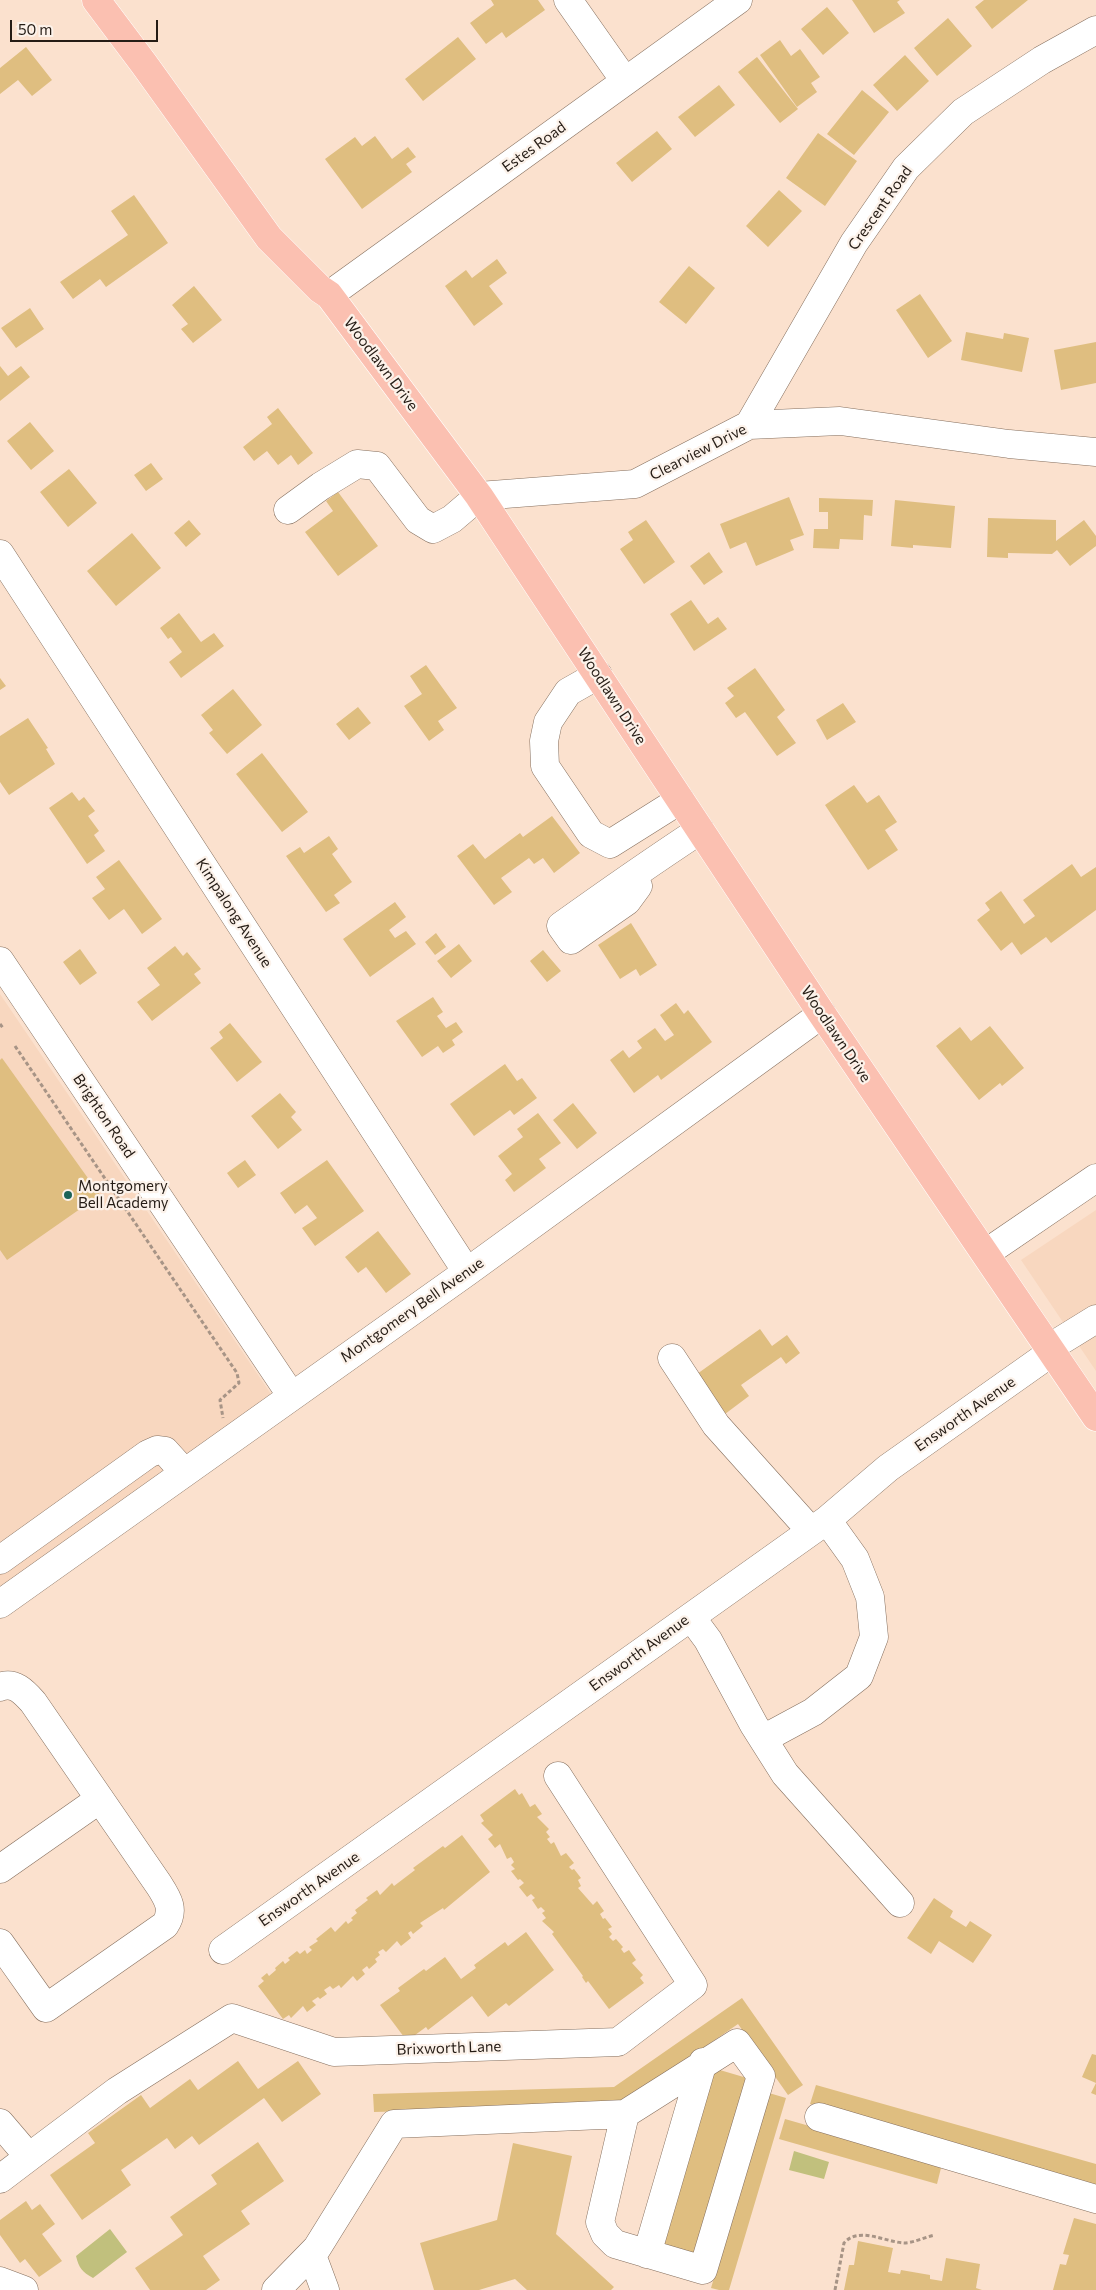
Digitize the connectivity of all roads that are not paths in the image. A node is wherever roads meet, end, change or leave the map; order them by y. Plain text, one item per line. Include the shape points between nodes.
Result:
1 (96, 0) edge
2 (568, 0) edge
3 (738, 0) edge
4 (1096, 30) edge
5 (625, 81) junction
6 (329, 296) junction
7 (749, 425) junction
8 (1096, 452) edge
9 (479, 496) junction
10 (288, 510) dead end
11 (0, 554) edge
12 (598, 675) junction
13 (680, 800) junction
14 (700, 830) junction
15 (632, 876) dead end
16 (0, 961) edge
17 (822, 1014) junction
18 (1096, 1178) edge
19 (986, 1252) junction
20 (468, 1272) junction
21 (1096, 1319) edge
22 (1050, 1350) junction
23 (672, 1358) dead end
24 (291, 1395) junction
25 (1096, 1417) edge
26 (184, 1472) junction
27 (819, 1525) junction
28 (0, 1560) edge
29 (0, 1604) edge
30 (691, 1617) junction
31 (0, 1687) edge
32 (763, 1739) junction
33 (558, 1776) dead end
34 (100, 1799) junction
35 (0, 1870) edge
36 (900, 1903) dead end
37 (0, 1942) edge
38 (223, 1950) dead end
39 (703, 2062) junction
40 (625, 2114) junction
41 (819, 2116) dead end
42 (0, 2123) edge
43 (29, 2157) junction
44 (0, 2179) edge
45 (1096, 2199) edge
46 (647, 2254) junction
47 (312, 2255) junction
48 (0, 2281) edge
49 (24, 2290) edge
50 (276, 2290) edge
51 (325, 2290) edge

1 - 6 main road, Woodlawn Drive via 269,238
2 - 5 street
3 - 5 street, Estes Road
4 - 7 street, Crescent Road via 1042,60 963,112 906,168 854,243
5 - 6 street, Estes Road
6 - 9 main road, Woodlawn Drive
7 - 8 street, Clearview Drive via 840,421 1009,444
7 - 9 street, Clearview Drive via 636,484
9 - 10 street via 452,519 433,529 418,520 377,466 357,464
9 - 12 main road, Woodlawn Drive
11 - 20 street, Kimpalong Avenue
12 - 13 main road, Woodlawn Drive
12 - 13 street via 568,692 548,722 544,741 545,766 564,796 591,834 610,844
13 - 14 main road, Woodlawn Drive
14 - 15 street
14 - 17 main road, Woodlawn Drive
16 - 24 street, Brighton Road
17 - 19 main road, Woodlawn Drive
17 - 20 street, Montgomery Bell Avenue
18 - 19 street
19 - 22 main road, Woodlawn Drive
20 - 24 street, Montgomery Bell Avenue
21 - 22 street, Ensworth Avenue
22 - 25 main road, Woodlawn Drive
22 - 27 street, Ensworth Avenue via 888,1468
23 - 27 street via 716,1425
24 - 26 street, Montgomery Bell Avenue
26 - 28 street via 165,1451 148,1454
26 - 29 street, Montgomery Bell Avenue
27 - 30 street, Ensworth Avenue
27 - 32 street via 855,1559 870,1596 874,1637 859,1676 813,1712
30 - 32 street via 708,1640
30 - 38 street, Ensworth Avenue
31 - 34 street via 7,1684 15,1686 33,1702
32 - 36 street via 785,1774
33 - 43 street, Brixworth Lane via 693,1985 618,2042 334,2052 232,2018 117,2092
34 - 35 street
34 - 37 street via 166,1896 171,1917 166,1925 46,2008
39 - 40 street
39 - 46 street
39 - 46 street via 736,2043 760,2076 703,2270
40 - 46 street via 600,2222 604,2234 614,2244
40 - 47 street via 394,2124
41 - 45 street
42 - 43 street
43 - 44 street
47 - 50 street
47 - 51 street
48 - 49 street

